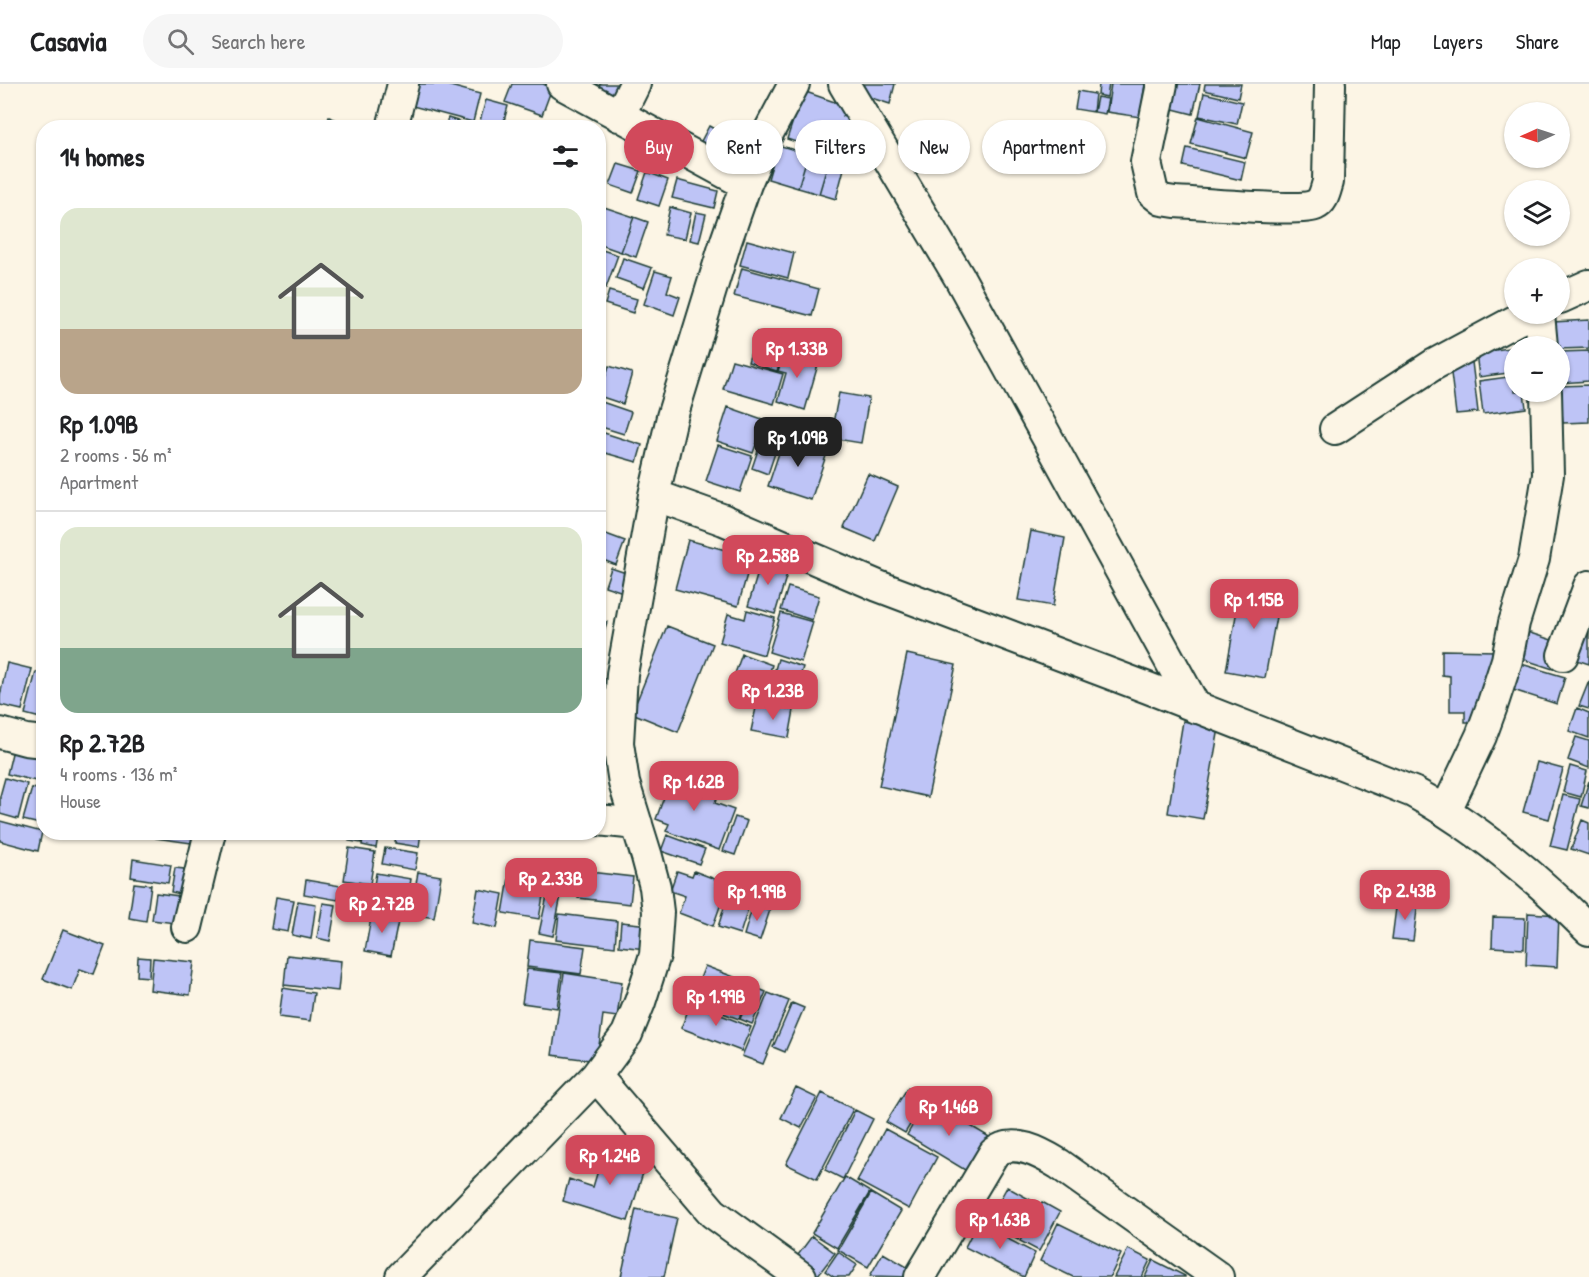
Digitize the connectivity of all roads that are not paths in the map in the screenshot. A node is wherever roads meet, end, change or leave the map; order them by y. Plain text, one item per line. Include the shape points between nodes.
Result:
1 (403, 84) edge
2 (562, 84) edge
3 (635, 84) edge
4 (794, 84) edge
5 (844, 84) edge
6 (1162, 84) edge
7 (1330, 84) edge
8 (619, 116) junction
9 (394, 120) edge
10 (746, 184) junction
11 (1589, 285) edge
12 (1570, 294) edge
13 (1509, 324) edge
14 (1546, 402) edge
15 (1335, 429) dead end
16 (654, 495) junction
17 (1589, 586) edge
18 (1563, 655) dead end
19 (1196, 708) junction
20 (0, 733) edge
21 (36, 741) edge
22 (1446, 810) junction
23 (606, 821) edge
24 (637, 824) junction
25 (208, 840) edge
26 (187, 927) dead end
27 (1589, 930) edge
28 (596, 1076) junction
29 (401, 1277) edge
30 (801, 1277) edge
31 (920, 1277) edge
32 (1218, 1277) edge

1 - 9 street
2 - 8 street
3 - 8 street
4 - 10 street
5 - 19 street via 959,277
6 - 7 street via 1146,162 1153,193 1162,200 1175,202 1294,207 1314,206 1324,197 1328,182
8 - 10 street
10 - 16 street via 672,417
11 - 12 street
13 - 15 street via 1432,365
14 - 22 street via 1548,475 1534,558 1492,706
16 - 19 street
16 - 24 street via 621,674 618,728 624,783
17 - 18 street
19 - 22 street via 1375,776
20 - 21 street
22 - 27 street via 1496,845
23 - 24 street
24 - 28 street via 657,904 655,955 627,1034
25 - 26 street
28 - 29 street
28 - 30 street via 713,1213
31 - 32 street via 992,1157 1000,1148 1011,1147 1034,1151 1059,1164

